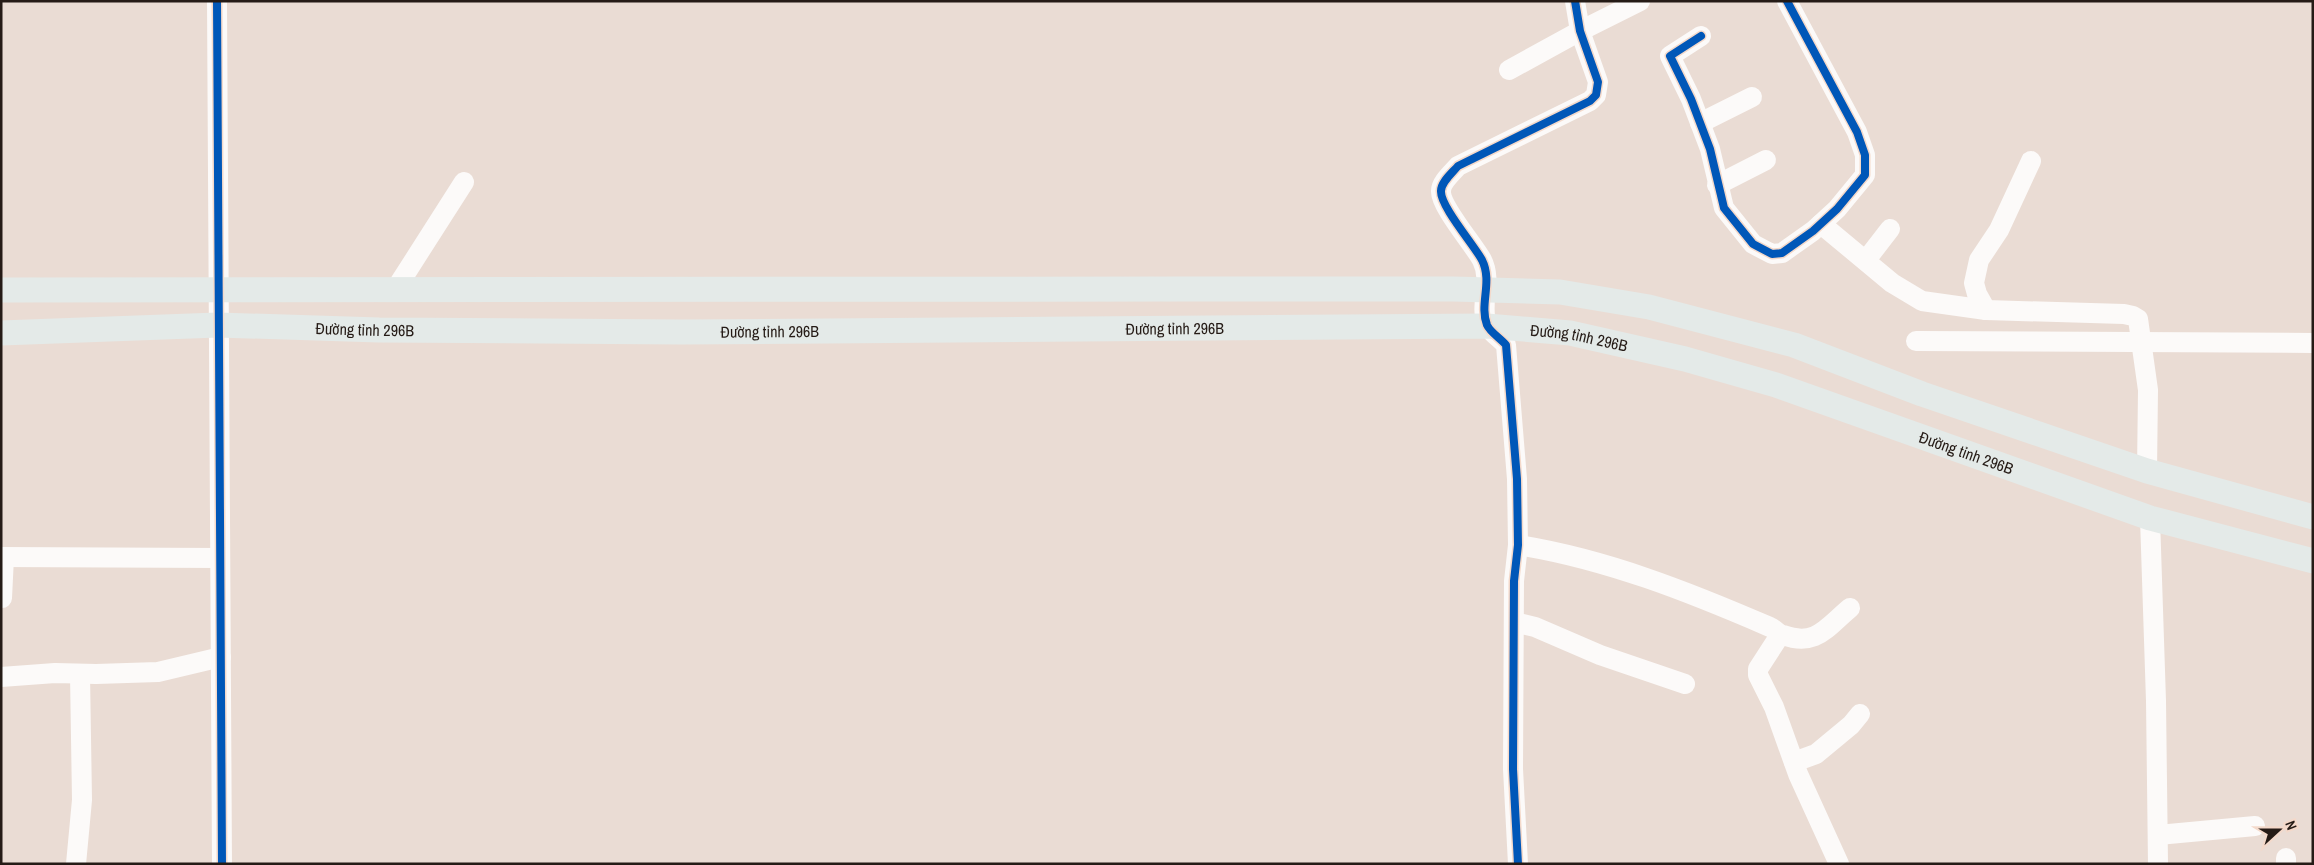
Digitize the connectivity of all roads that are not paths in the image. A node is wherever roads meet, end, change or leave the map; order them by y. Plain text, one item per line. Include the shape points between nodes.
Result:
1 (217, 1) edge
2 (1576, 1) edge
3 (1640, 1) edge
4 (1787, 1) edge
5 (1580, 31) junction
6 (1701, 36) dead end
7 (1509, 70) dead end
8 (1752, 97) dead end
9 (1700, 123) junction
10 (1766, 160) dead end
11 (2030, 161) dead end
12 (464, 182) dead end
13 (1717, 185) junction
14 (1821, 224) junction
15 (1890, 229) dead end
16 (1866, 260) junction
17 (1, 290) edge
18 (220, 290) junction
19 (395, 290) junction
20 (1488, 290) junction
21 (1986, 310) junction
22 (218, 325) junction
23 (1487, 326) junction
24 (1, 333) edge
25 (1916, 341) dead end
26 (2143, 341) junction
27 (2313, 343) edge
28 (2148, 471) junction
29 (2313, 517) edge
30 (2150, 518) junction
31 (1518, 545) junction
32 (3, 557) edge
33 (220, 558) junction
34 (2313, 561) edge
35 (2, 598) edge
36 (1850, 608) dead end
37 (1514, 622) junction
38 (1780, 635) junction
39 (221, 657) junction
40 (80, 674) junction
41 (1, 677) edge
42 (1685, 684) dead end
43 (1860, 714) dead end
44 (1794, 762) junction
45 (2255, 826) dead end
46 (2158, 835) junction
47 (76, 864) edge
48 (222, 864) edge
49 (1518, 864) edge
50 (1839, 864) edge
51 (2158, 864) edge

1 - 18 street
2 - 5 street
3 - 5 street
4 - 14 street via 1857,132 1865,155 1865,175 1860,184
5 - 7 street
5 - 20 street via 1598,82 1596,95 1590,101 1458,166 1441,190 1448,210 1483,262
6 - 9 street via 1670,56
8 - 9 street
9 - 13 street via 1710,149
10 - 13 street
11 - 21 street via 1999,230 1979,260 1974,282
12 - 19 street
13 - 14 street via 1732,221 1753,244 1772,254 1788,250
14 - 16 street
15 - 16 street
16 - 21 street via 1892,283 1922,301
17 - 18 main road
18 - 19 main road
18 - 22 street
19 - 20 main road
20 - 23 street via 1485,302
20 - 28 main road via 1560,292 1605,299 1649,307 1794,345 1922,394
21 - 26 street via 2124,314 2138,320
22 - 23 main road, Đường tỉnh 296B via 379,330 671,332
22 - 24 main road, Đường tỉnh 296B
22 - 33 street
23 - 30 main road, Đường tỉnh 296B via 1580,335 1685,359 1776,385
23 - 31 street via 1506,344 1516,460
25 - 26 street via 2127,344
26 - 27 street
26 - 28 street via 2148,390
28 - 29 main road
30 - 34 main road, Đường tỉnh 296B
30 - 46 street
31 - 37 street
31 - 38 street via 1555,551 1655,580 1776,629
32 - 33 street
32 - 35 street
33 - 39 street
36 - 38 street via 1808,640
37 - 42 street
37 - 49 street via 1513,769
38 - 44 street via 1758,669 1758,675 1774,707
39 - 40 street via 158,672
39 - 48 street
40 - 41 street
40 - 47 street via 82,800
43 - 44 street via 1816,754
44 - 50 street
45 - 46 street
46 - 51 street

